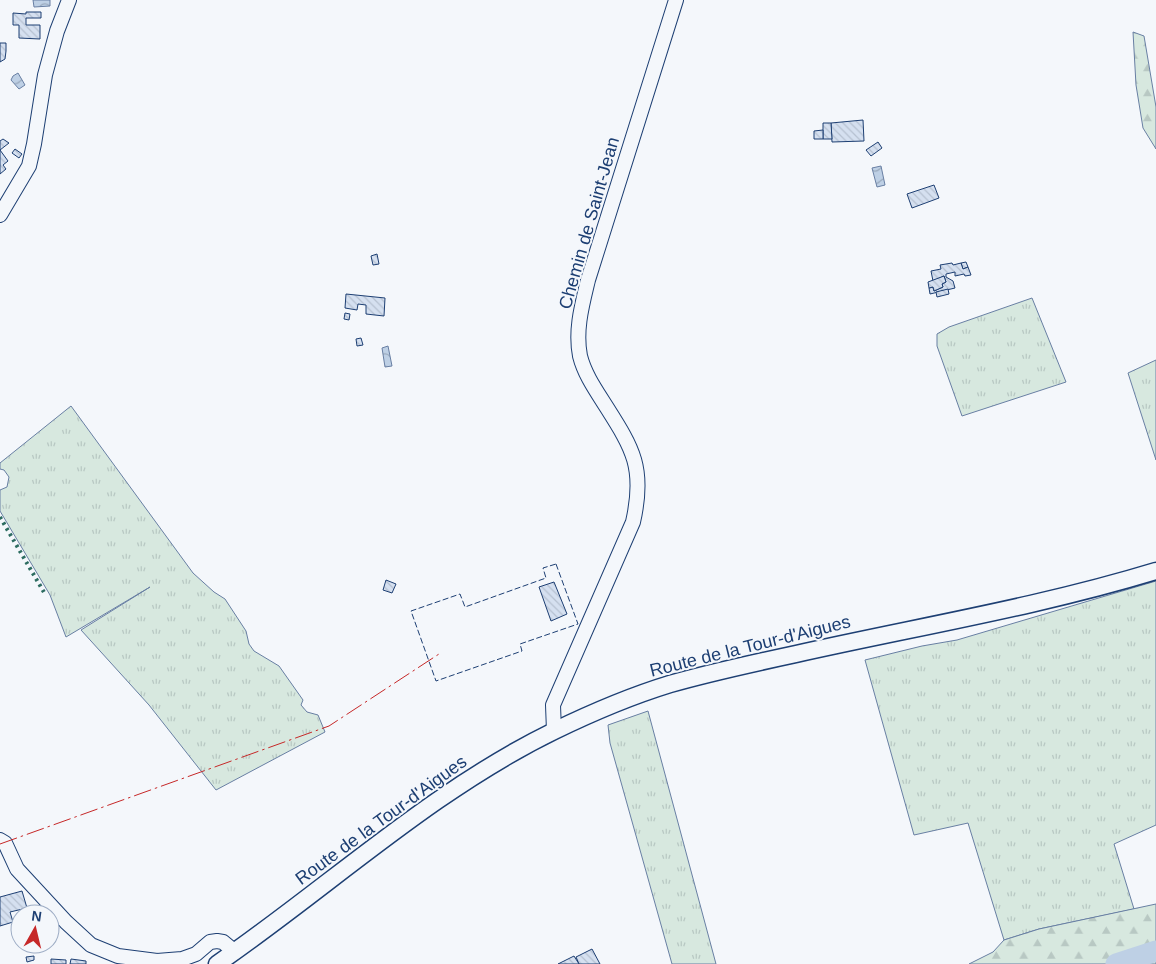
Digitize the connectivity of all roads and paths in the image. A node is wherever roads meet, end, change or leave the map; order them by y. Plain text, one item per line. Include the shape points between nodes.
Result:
1 (69, 0) edge
2 (676, 0) edge
3 (0, 215) edge
4 (1156, 571) edge
5 (554, 731) junction
6 (0, 840) edge
7 (235, 952) junction
8 (217, 964) edge

1 - 3 street via 45,75 29,166
2 - 5 street, Chemin de Saint-Jean via 588,280 578,327 578,343 586,374 631,447 638,469 637,503 633,522 553,705
4 - 5 main road, Route de la Tour-d'Aigues via 969,618 716,672 615,704
5 - 7 main road, Route de la Tour-d'Aigues via 458,786 397,828
6 - 7 street via 5,843 17,869 91,946 118,956 157,961 182,959 218,940
7 - 8 main road, Route de la Tour-d'Aigues

